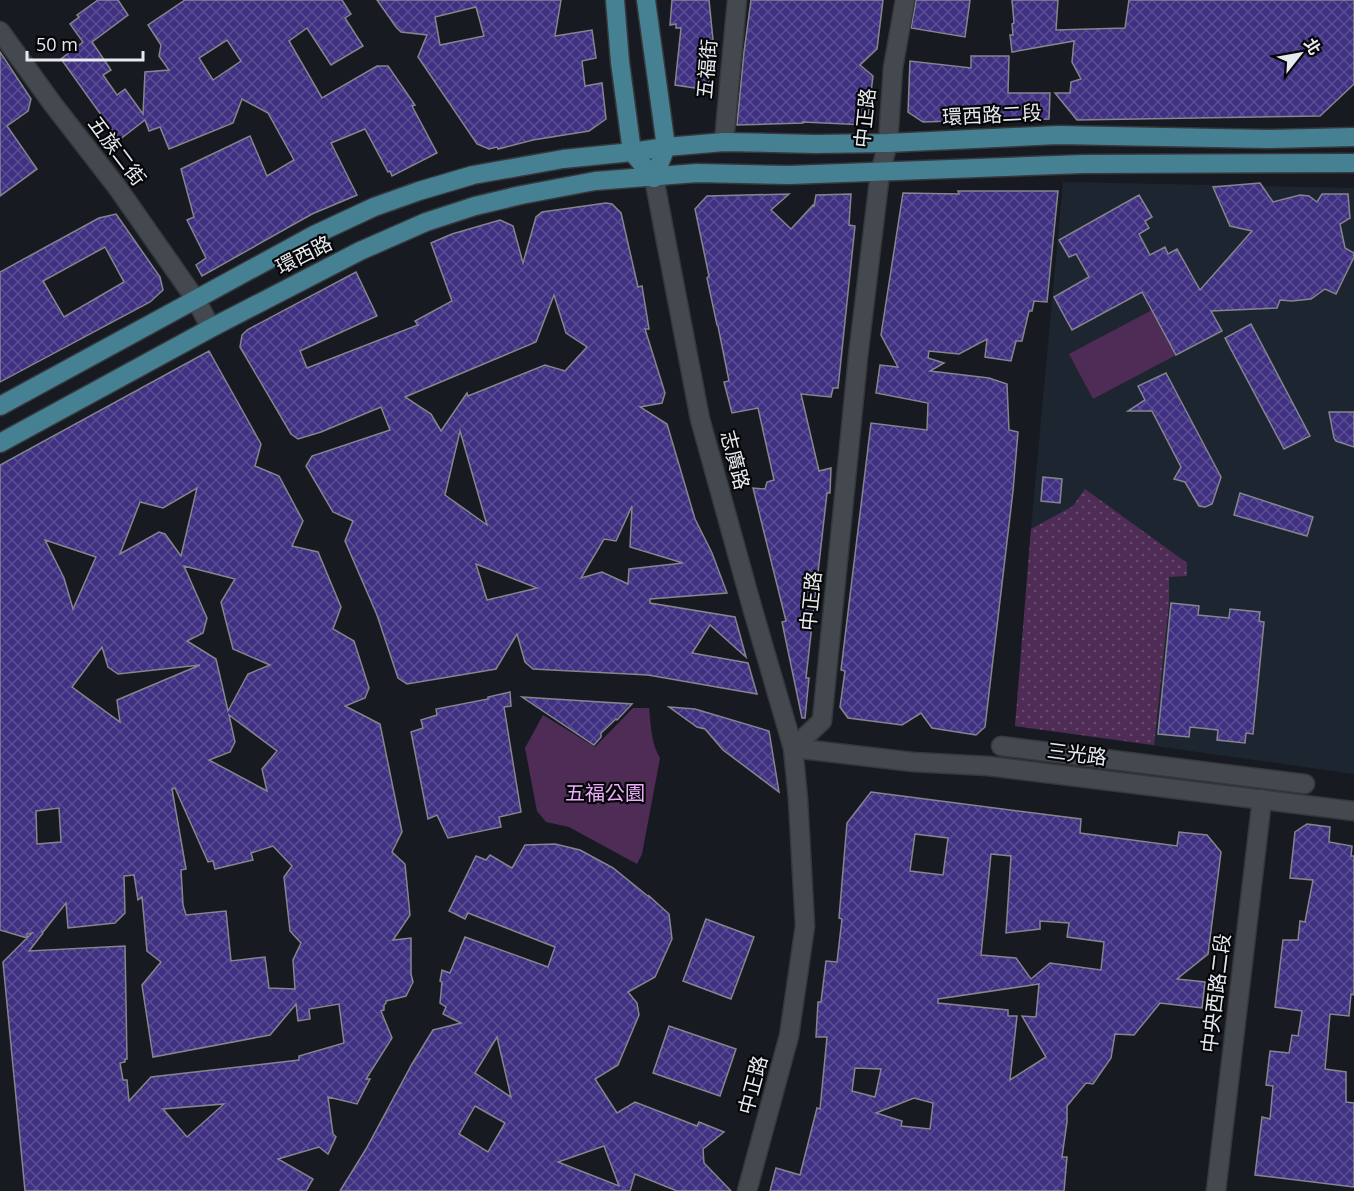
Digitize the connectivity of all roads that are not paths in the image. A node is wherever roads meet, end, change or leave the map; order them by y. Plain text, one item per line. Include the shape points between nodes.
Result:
1 (615, 0) edge
2 (646, 0) edge
3 (737, 0) edge
4 (905, 0) edge
5 (0, 30) edge
6 (1354, 137) edge
7 (723, 142) junction
8 (888, 143) junction
9 (666, 147) junction
10 (632, 152) junction
11 (1354, 163) edge
12 (880, 173) junction
13 (654, 178) junction
14 (196, 300) junction
15 (211, 328) junction
16 (0, 406) edge
17 (0, 443) edge
18 (1001, 746) dead end
19 (793, 748) junction
20 (1305, 784) dead end
21 (1262, 799) junction
22 (1354, 811) edge
23 (747, 1191) edge
24 (1216, 1191) edge

1 - 10 main road
2 - 9 main road
3 - 7 street, 五福街
4 - 8 street, 中正路 via 893,68
5 - 14 street, 五族二街
6 - 8 main road, 環西路二段 via 1058,135
7 - 8 main road, 環西路二段
7 - 9 main road, 環西路二段
8 - 12 street, 中正路
9 - 10 main road, 環西路二段
9 - 13 main road
10 - 13 main road, 志廣路
10 - 14 main road, 環西路 via 473,175 419,191 314,235
11 - 12 main road via 1083,164
12 - 13 main road via 698,173
12 - 19 street, 中正路 via 822,722
13 - 15 main road, 環西路 via 595,181 522,195 426,222 360,251
13 - 19 street, 志廣路 via 700,419
14 - 15 street, 五族二街
14 - 16 main road, 環西路
15 - 17 main road, 環西路
18 - 20 street
19 - 21 street, 三光路 via 988,766
19 - 23 street, 中正路 via 805,926 789,1036
21 - 22 street, 三光路
21 - 24 street, 中央西路二段

